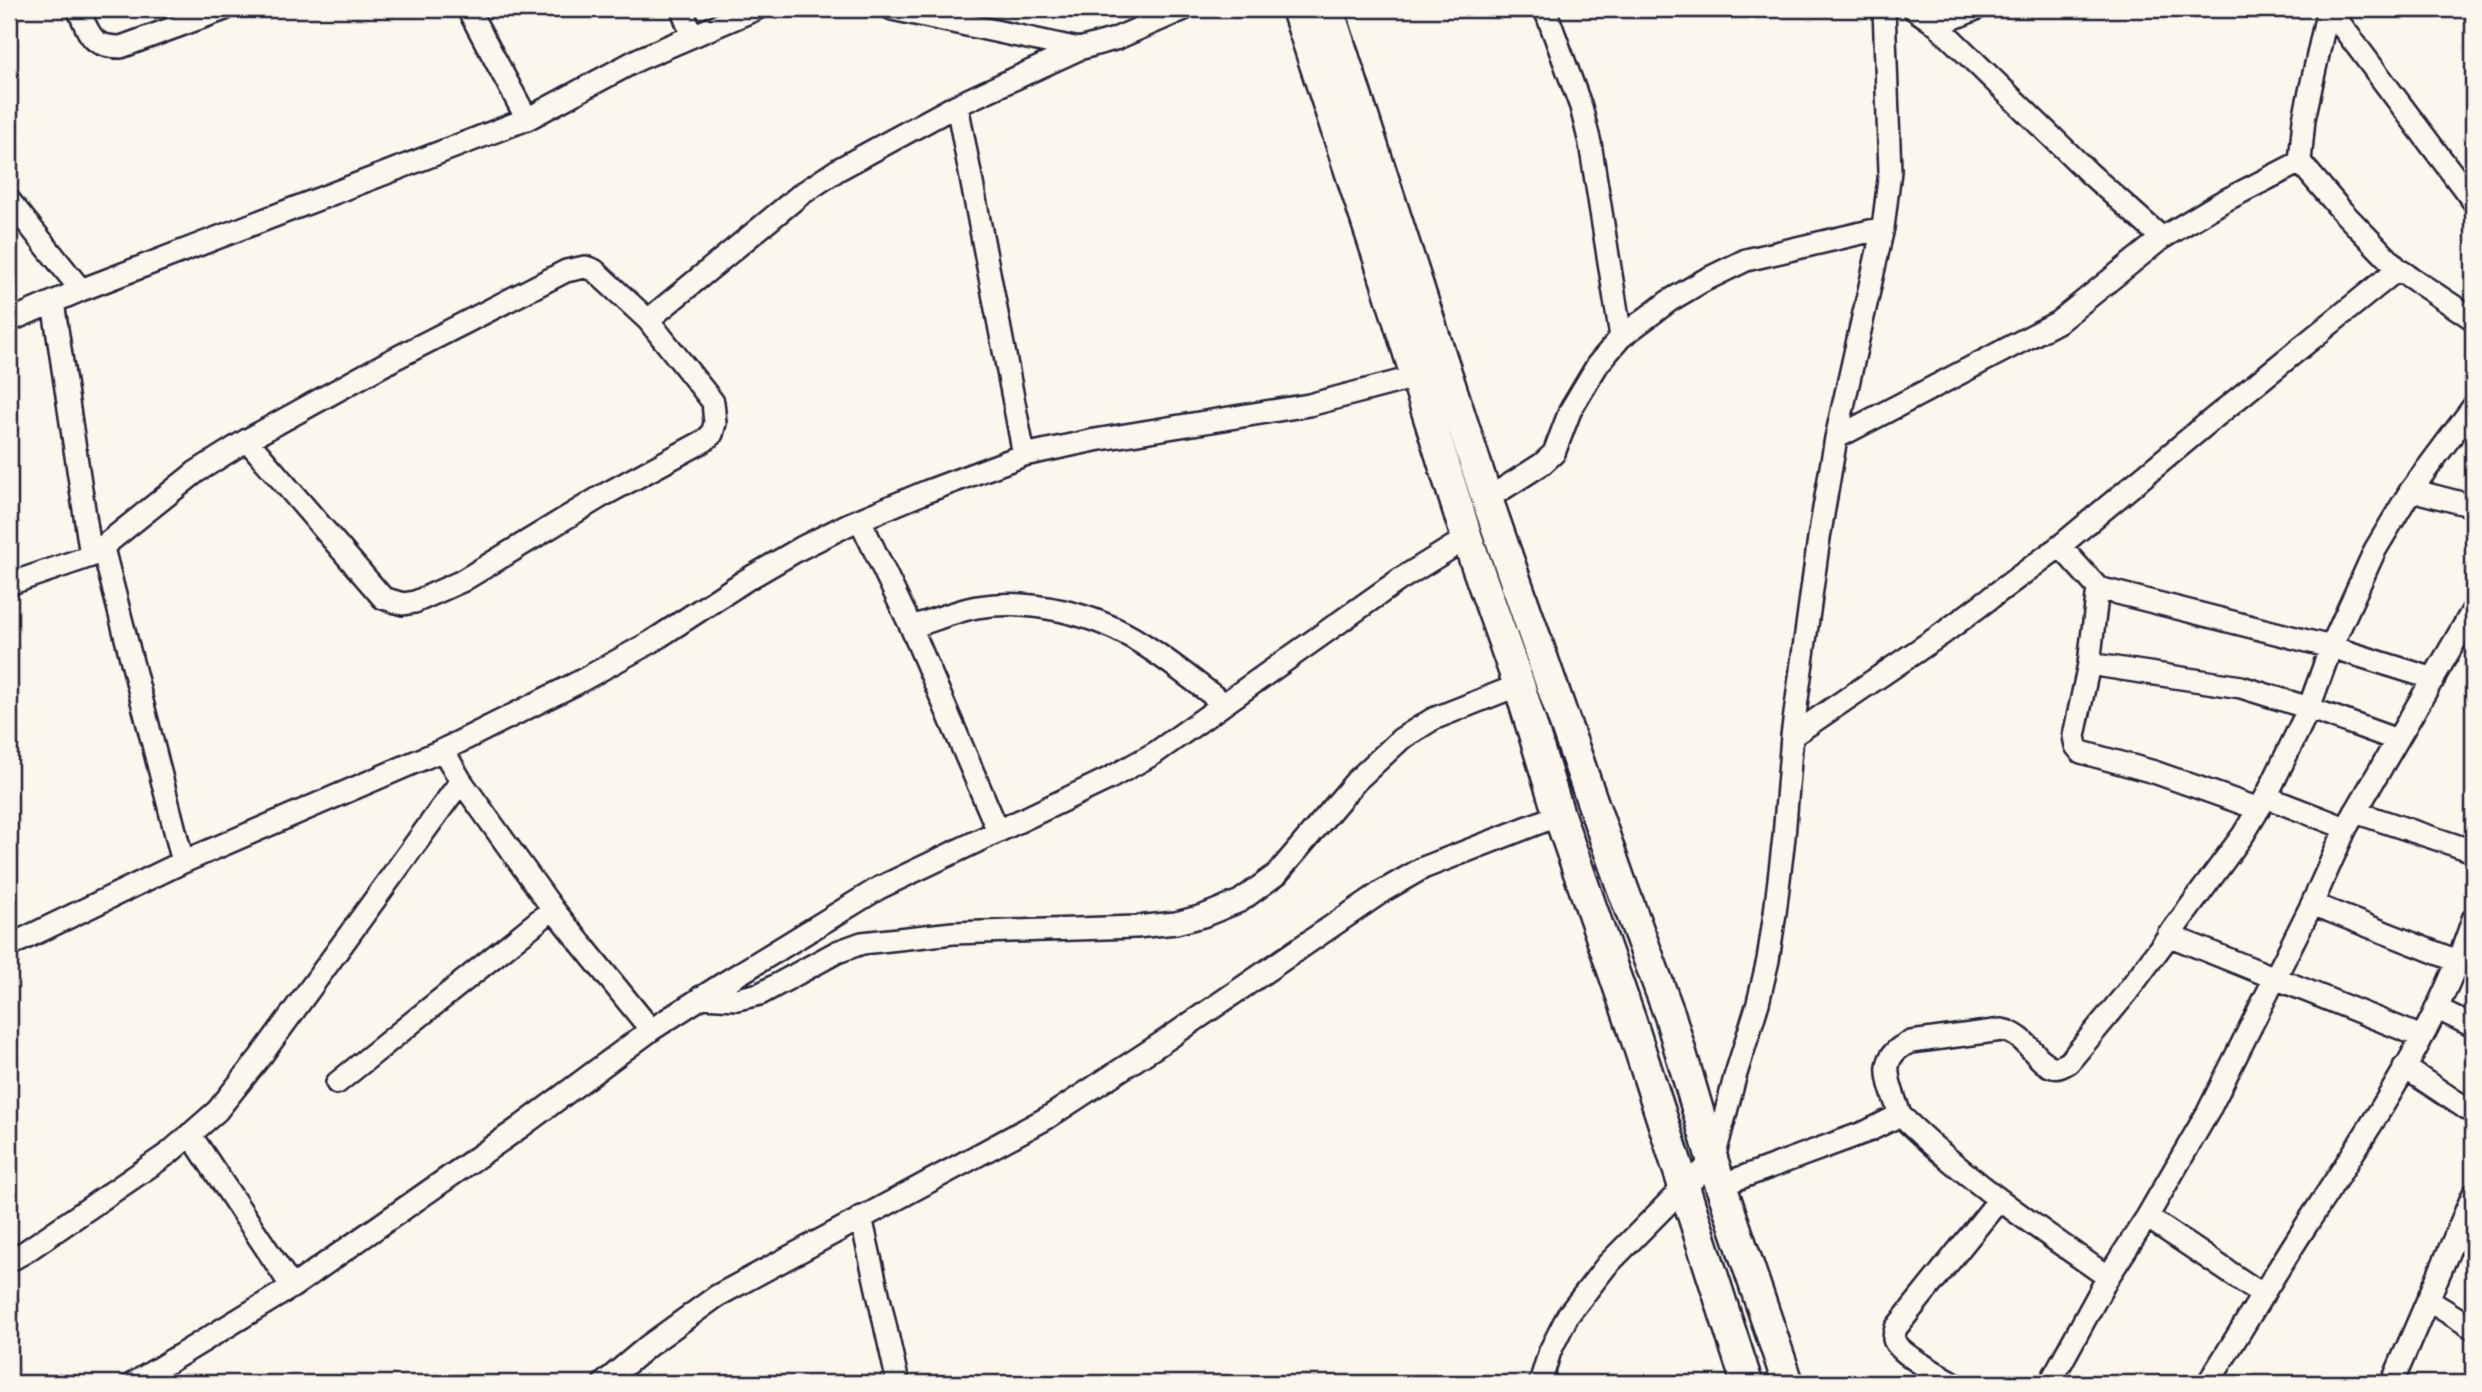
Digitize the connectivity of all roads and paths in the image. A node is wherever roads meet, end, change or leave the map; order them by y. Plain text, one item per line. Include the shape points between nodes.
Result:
1 (78, 9) edge
2 (225, 9) edge
3 (468, 9) edge
4 (682, 9) edge
5 (756, 9) edge
6 (892, 9) edge
7 (1184, 9) edge
8 (1297, 9) edge
9 (1328, 9) edge
10 (1545, 9) edge
11 (1884, 9) edge
12 (1914, 9) edge
13 (1976, 9) edge
14 (2328, 9) edge
15 (950, 16) edge
16 (1937, 25) junction
17 (692, 36) junction
18 (1079, 49) junction
19 (957, 105) junction
20 (527, 119) junction
21 (2300, 162) junction
22 (9, 200) edge
23 (2473, 201) edge
24 (1883, 228) junction
25 (2162, 238) junction
26 (2398, 269) junction
27 (81, 290) junction
28 (53, 302) junction
29 (2473, 319) edge
30 (648, 320) junction
31 (9, 321) edge
32 (1621, 338) junction
33 (1416, 377) junction
34 (2473, 407) edge
35 (1836, 438) junction
36 (247, 440) junction
37 (1024, 455) junction
38 (2411, 490) junction
39 (1487, 499) junction
40 (2473, 506) edge
41 (860, 520) junction
42 (1467, 538) junction
43 (2060, 546) junction
44 (97, 552) junction
45 (9, 584) edge
46 (2098, 588) junction
47 (2473, 610) edge
48 (911, 628) junction
49 (2331, 647) junction
50 (2089, 663) junction
51 (2434, 679) junction
52 (1553, 687) junction
53 (1521, 692) junction
54 (1223, 703) junction
55 (2309, 708) junction
56 (1792, 736) junction
57 (2397, 740) junction
58 (443, 750) junction
59 (461, 781) junction
60 (2262, 803) junction
61 (1559, 815) junction
62 (2351, 820) junction
63 (998, 831) junction
64 (2473, 851) edge
65 (183, 862) junction
66 (2312, 905) junction
67 (553, 909) junction
68 (2473, 923) edge
69 (2168, 935) junction
70 (9, 946) edge
71 (2457, 961) junction
72 (2275, 979) junction
73 (701, 997) junction
74 (2436, 1008) junction
75 (2473, 1026) edge
76 (651, 1030) junction
77 (2422, 1037) junction
78 (2404, 1067) junction
79 (337, 1083) dead end
80 (2473, 1112) edge
81 (1900, 1115) junction
82 (190, 1134) junction
83 (1717, 1173) junction
84 (1683, 1188) junction
85 (2473, 1195) edge
86 (1998, 1201) junction
87 (861, 1217) junction
88 (2147, 1217) junction
89 (9, 1261) edge
90 (2108, 1277) junction
91 (292, 1287) junction
92 (2263, 1295) junction
93 (2428, 1300) junction
94 (2473, 1328) edge
95 (134, 1383) edge
96 (604, 1383) edge
97 (898, 1383) edge
98 (1540, 1383) edge
99 (1747, 1383) edge
100 (1788, 1383) edge
101 (1954, 1383) edge
102 (2050, 1383) edge
103 (2208, 1383) edge
104 (2392, 1383) edge

1 - 2 street via 91,38 104,47 121,47
3 - 20 street
4 - 17 street
5 - 17 street
6 - 15 street
7 - 18 street
8 - 33 street
9 - 39 street
10 - 32 street via 1590,143
11 - 24 street via 1891,171
12 - 16 street
13 - 16 street
14 - 21 street via 2304,119
14 - 23 street
15 - 18 street
16 - 25 street
17 - 20 street
18 - 19 street
19 - 30 street via 800,195
19 - 37 street
20 - 27 street
21 - 25 street
21 - 26 street
22 - 27 street
24 - 32 street via 1746,260 1669,301
24 - 35 street
25 - 35 street via 2058,321
26 - 29 street
26 - 43 street
27 - 28 street
28 - 31 street
28 - 44 street
30 - 36 street via 594,270 566,271
30 - 36 street via 713,402 712,434 462,582 415,602 383,598
32 - 39 street via 1584,386 1554,453
33 - 37 street via 1309,405
33 - 42 street
34 - 38 street
35 - 56 street
36 - 44 street via 196,471
37 - 41 street
38 - 40 street
38 - 49 street via 2375,550
39 - 52 street
41 - 48 street
41 - 58 street via 801,548 588,677
42 - 53 street
42 - 54 street
43 - 46 street
43 - 56 street via 1942,634
44 - 45 street
44 - 65 street
46 - 49 street
46 - 50 street
47 - 51 street
48 - 54 street via 974,607 1000,604 1076,614 1139,642
48 - 63 street
49 - 51 street
49 - 55 street
50 - 55 street via 2230,685
50 - 60 street via 2074,736 2081,752
51 - 57 street
52 - 53 street
52 - 83 street via 1670,1016
53 - 61 street
53 - 73 street via 1433,719 1401,739 1356,781 1277,874 1240,901 1203,916 1136,927 953,933 862,943 760,994 737,999
54 - 63 street via 1155,753
55 - 57 street
55 - 60 street
56 - 83 street via 1768,960
57 - 62 street
58 - 59 street
58 - 65 street
59 - 67 street
59 - 82 street via 261,1056 217,1111
60 - 62 street
60 - 69 street via 2227,859
61 - 84 street
61 - 87 street via 1423,869 1383,891 1047,1118
62 - 64 street
62 - 66 street
63 - 73 street via 879,888
65 - 70 street
66 - 71 street
66 - 72 street
67 - 76 street
67 - 79 street
68 - 71 street
69 - 72 street
69 - 81 street via 2125,995 2060,1067 2046,1063 2015,1033 2002,1030 1897,1047 1886,1068
71 - 74 street
72 - 77 street
72 - 88 street via 2208,1112
73 - 76 street
74 - 75 street
74 - 77 street
76 - 91 street
77 - 78 street
78 - 80 street
78 - 92 street
81 - 83 street via 1868,1131
81 - 86 street
82 - 89 street
82 - 91 street
83 - 84 street
83 - 100 street
84 - 98 street via 1607,1265 1568,1315
84 - 99 street
85 - 93 street
86 - 90 street
86 - 101 street via 1896,1328 1895,1342 1902,1351
87 - 96 street via 717,1296
87 - 97 street
88 - 90 street
88 - 92 street
90 - 102 street
91 - 95 street
92 - 103 street
93 - 94 street
93 - 104 street

